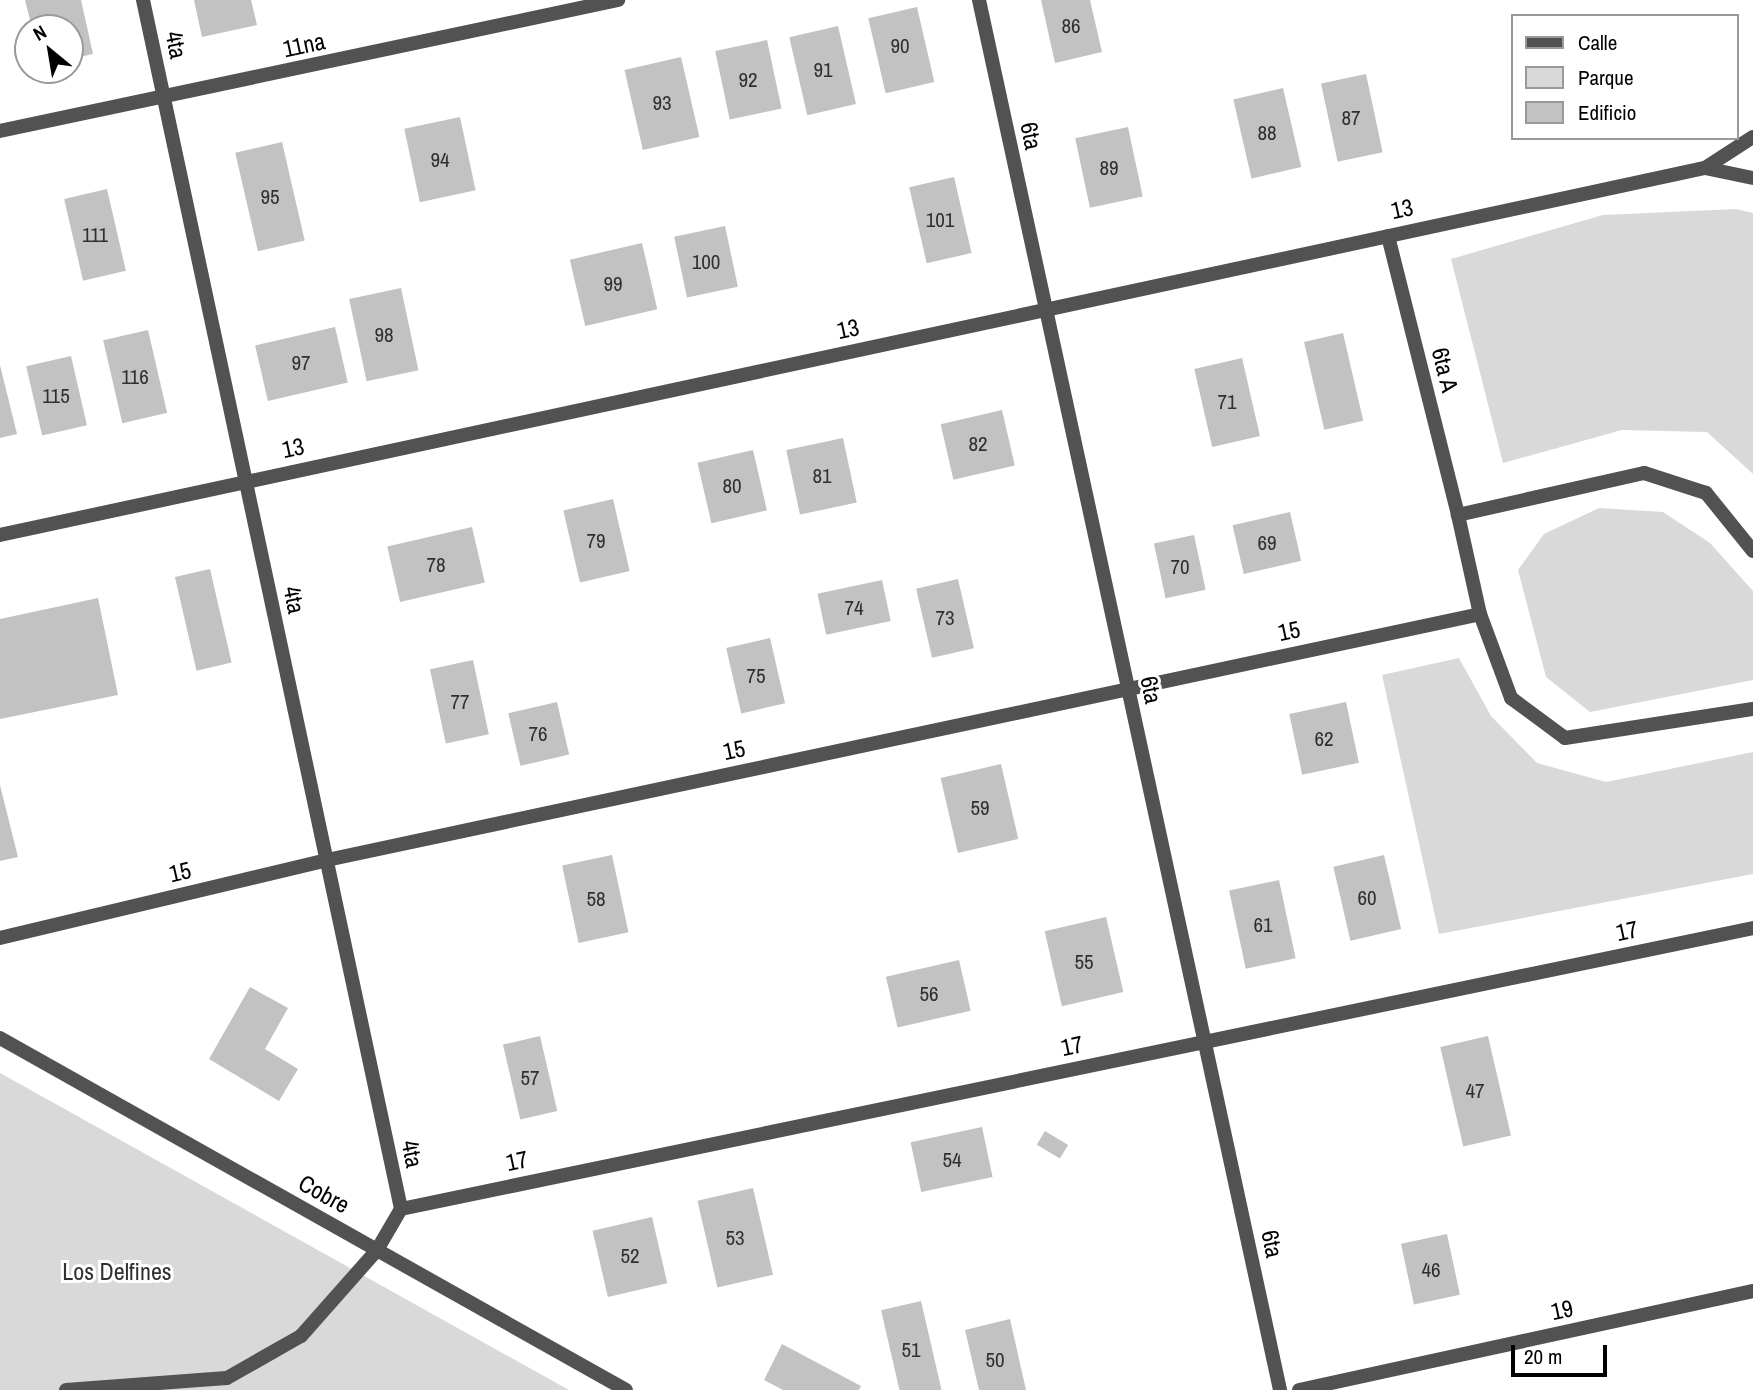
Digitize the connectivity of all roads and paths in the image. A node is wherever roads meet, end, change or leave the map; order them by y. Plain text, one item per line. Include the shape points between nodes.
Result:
1 (143, 0) edge
2 (618, 0) edge
3 (979, 0) edge
4 (164, 98) junction
5 (0, 131) edge
6 (1753, 137) edge
7 (1705, 167) junction
8 (1753, 178) edge
9 (1388, 236) junction
10 (1046, 309) junction
11 (246, 482) junction
12 (1458, 515) junction
13 (0, 535) edge
14 (1753, 551) edge
15 (1480, 614) junction
16 (1128, 689) junction
17 (1753, 709) edge
18 (327, 860) junction
19 (1753, 928) edge
20 (0, 939) edge
21 (0, 1038) edge
22 (1205, 1042) junction
23 (401, 1209) junction
24 (377, 1250) junction
25 (1753, 1291) edge
26 (66, 1390) edge
27 (626, 1390) edge
28 (1280, 1390) edge
29 (1299, 1390) edge

1 - 4 street, 4ta
2 - 4 street, 11na
3 - 10 street, 6ta
4 - 5 street, 11na
4 - 11 street, 4ta
6 - 7 street, 13
7 - 8 street, 13
7 - 9 street, 13
9 - 10 street, 13
9 - 12 street, 6ta A
10 - 11 street, 13
10 - 16 street, 6ta
11 - 13 street, 13
11 - 18 street, 4ta
12 - 14 street via 1644,473 1706,493
12 - 15 street, 6ta A
15 - 16 street, 15
15 - 17 street, 6ta A via 1511,698 1566,738
16 - 18 street, 15
16 - 22 street, 6ta
18 - 20 street, 15
18 - 23 street, 4ta
19 - 22 street, 17
21 - 24 street, Cobre
22 - 23 street, 17
22 - 28 street, 6ta
23 - 24 street
24 - 26 street via 301,1336 227,1377
24 - 27 street, Cobre
25 - 29 street, 19

